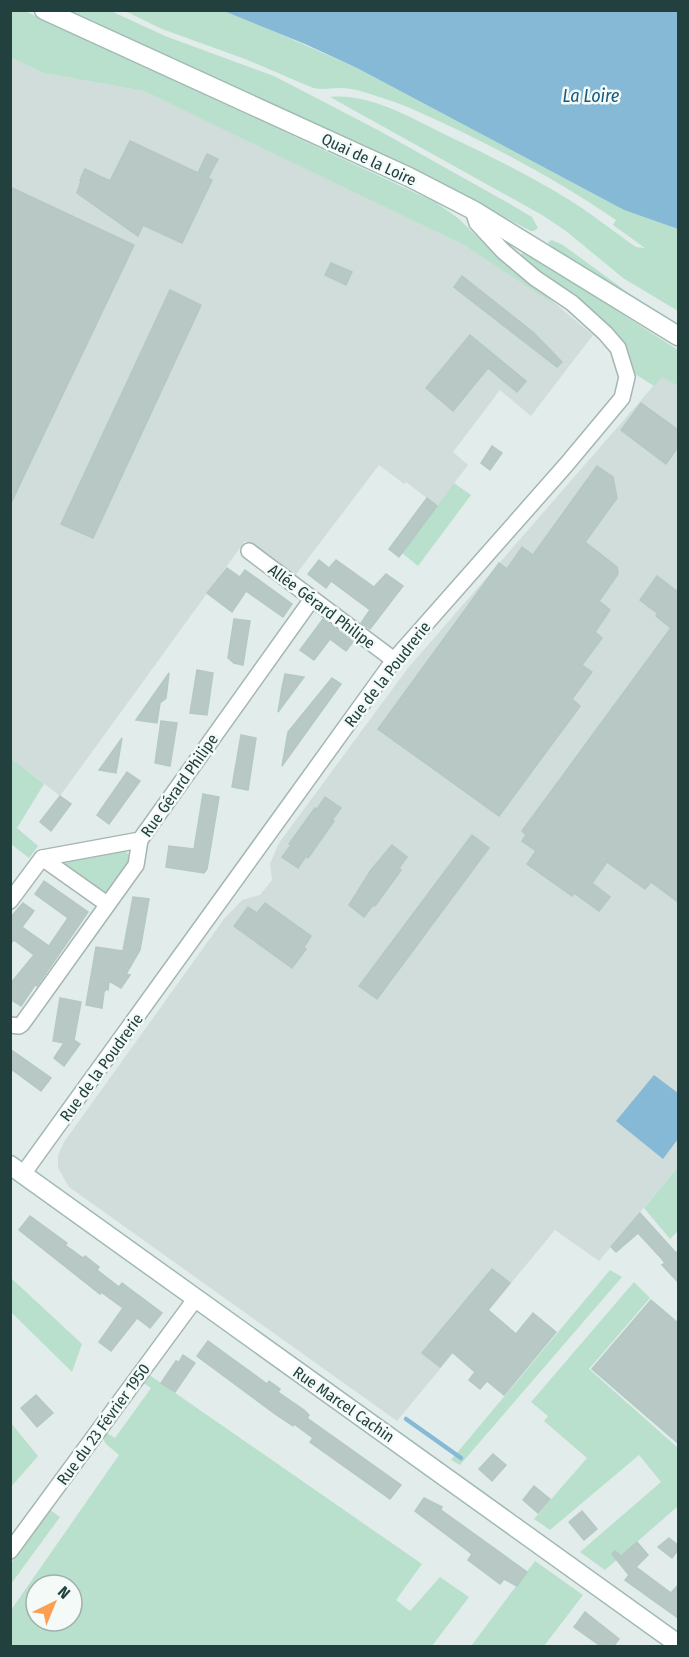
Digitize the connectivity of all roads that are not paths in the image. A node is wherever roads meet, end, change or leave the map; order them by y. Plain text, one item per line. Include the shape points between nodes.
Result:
1 (44, 10) edge
2 (473, 210) junction
3 (678, 336) edge
4 (249, 551) dead end
5 (312, 598) junction
6 (394, 660) junction
7 (140, 840) junction
8 (42, 858) junction
9 (10, 901) edge
10 (107, 904) junction
11 (10, 1025) edge
12 (17, 1169) edge
13 (196, 1298) junction
14 (10, 1551) edge
15 (678, 1644) edge

1 - 2 street, Quai de la Loire
2 - 3 street, Quai de la Loire
2 - 6 street, Rue de la Poudrerie via 477,223 503,251 606,333 624,364 625,390 566,465
4 - 5 street, Allée Gérard Philipe
5 - 6 street, Allée Gérard Philipe
5 - 7 street, Rue Gérard Philipe
6 - 12 street, Rue de la Poudrerie
7 - 8 street
7 - 10 street, Rue Gérard Philipe via 136,865
8 - 9 street
8 - 10 street
10 - 11 street, Rue Gérard Philipe via 22,1024
12 - 13 street, Rue Marcel Cachin
13 - 14 street, Rue du 23 Février 1950
13 - 15 street, Rue Marcel Cachin

